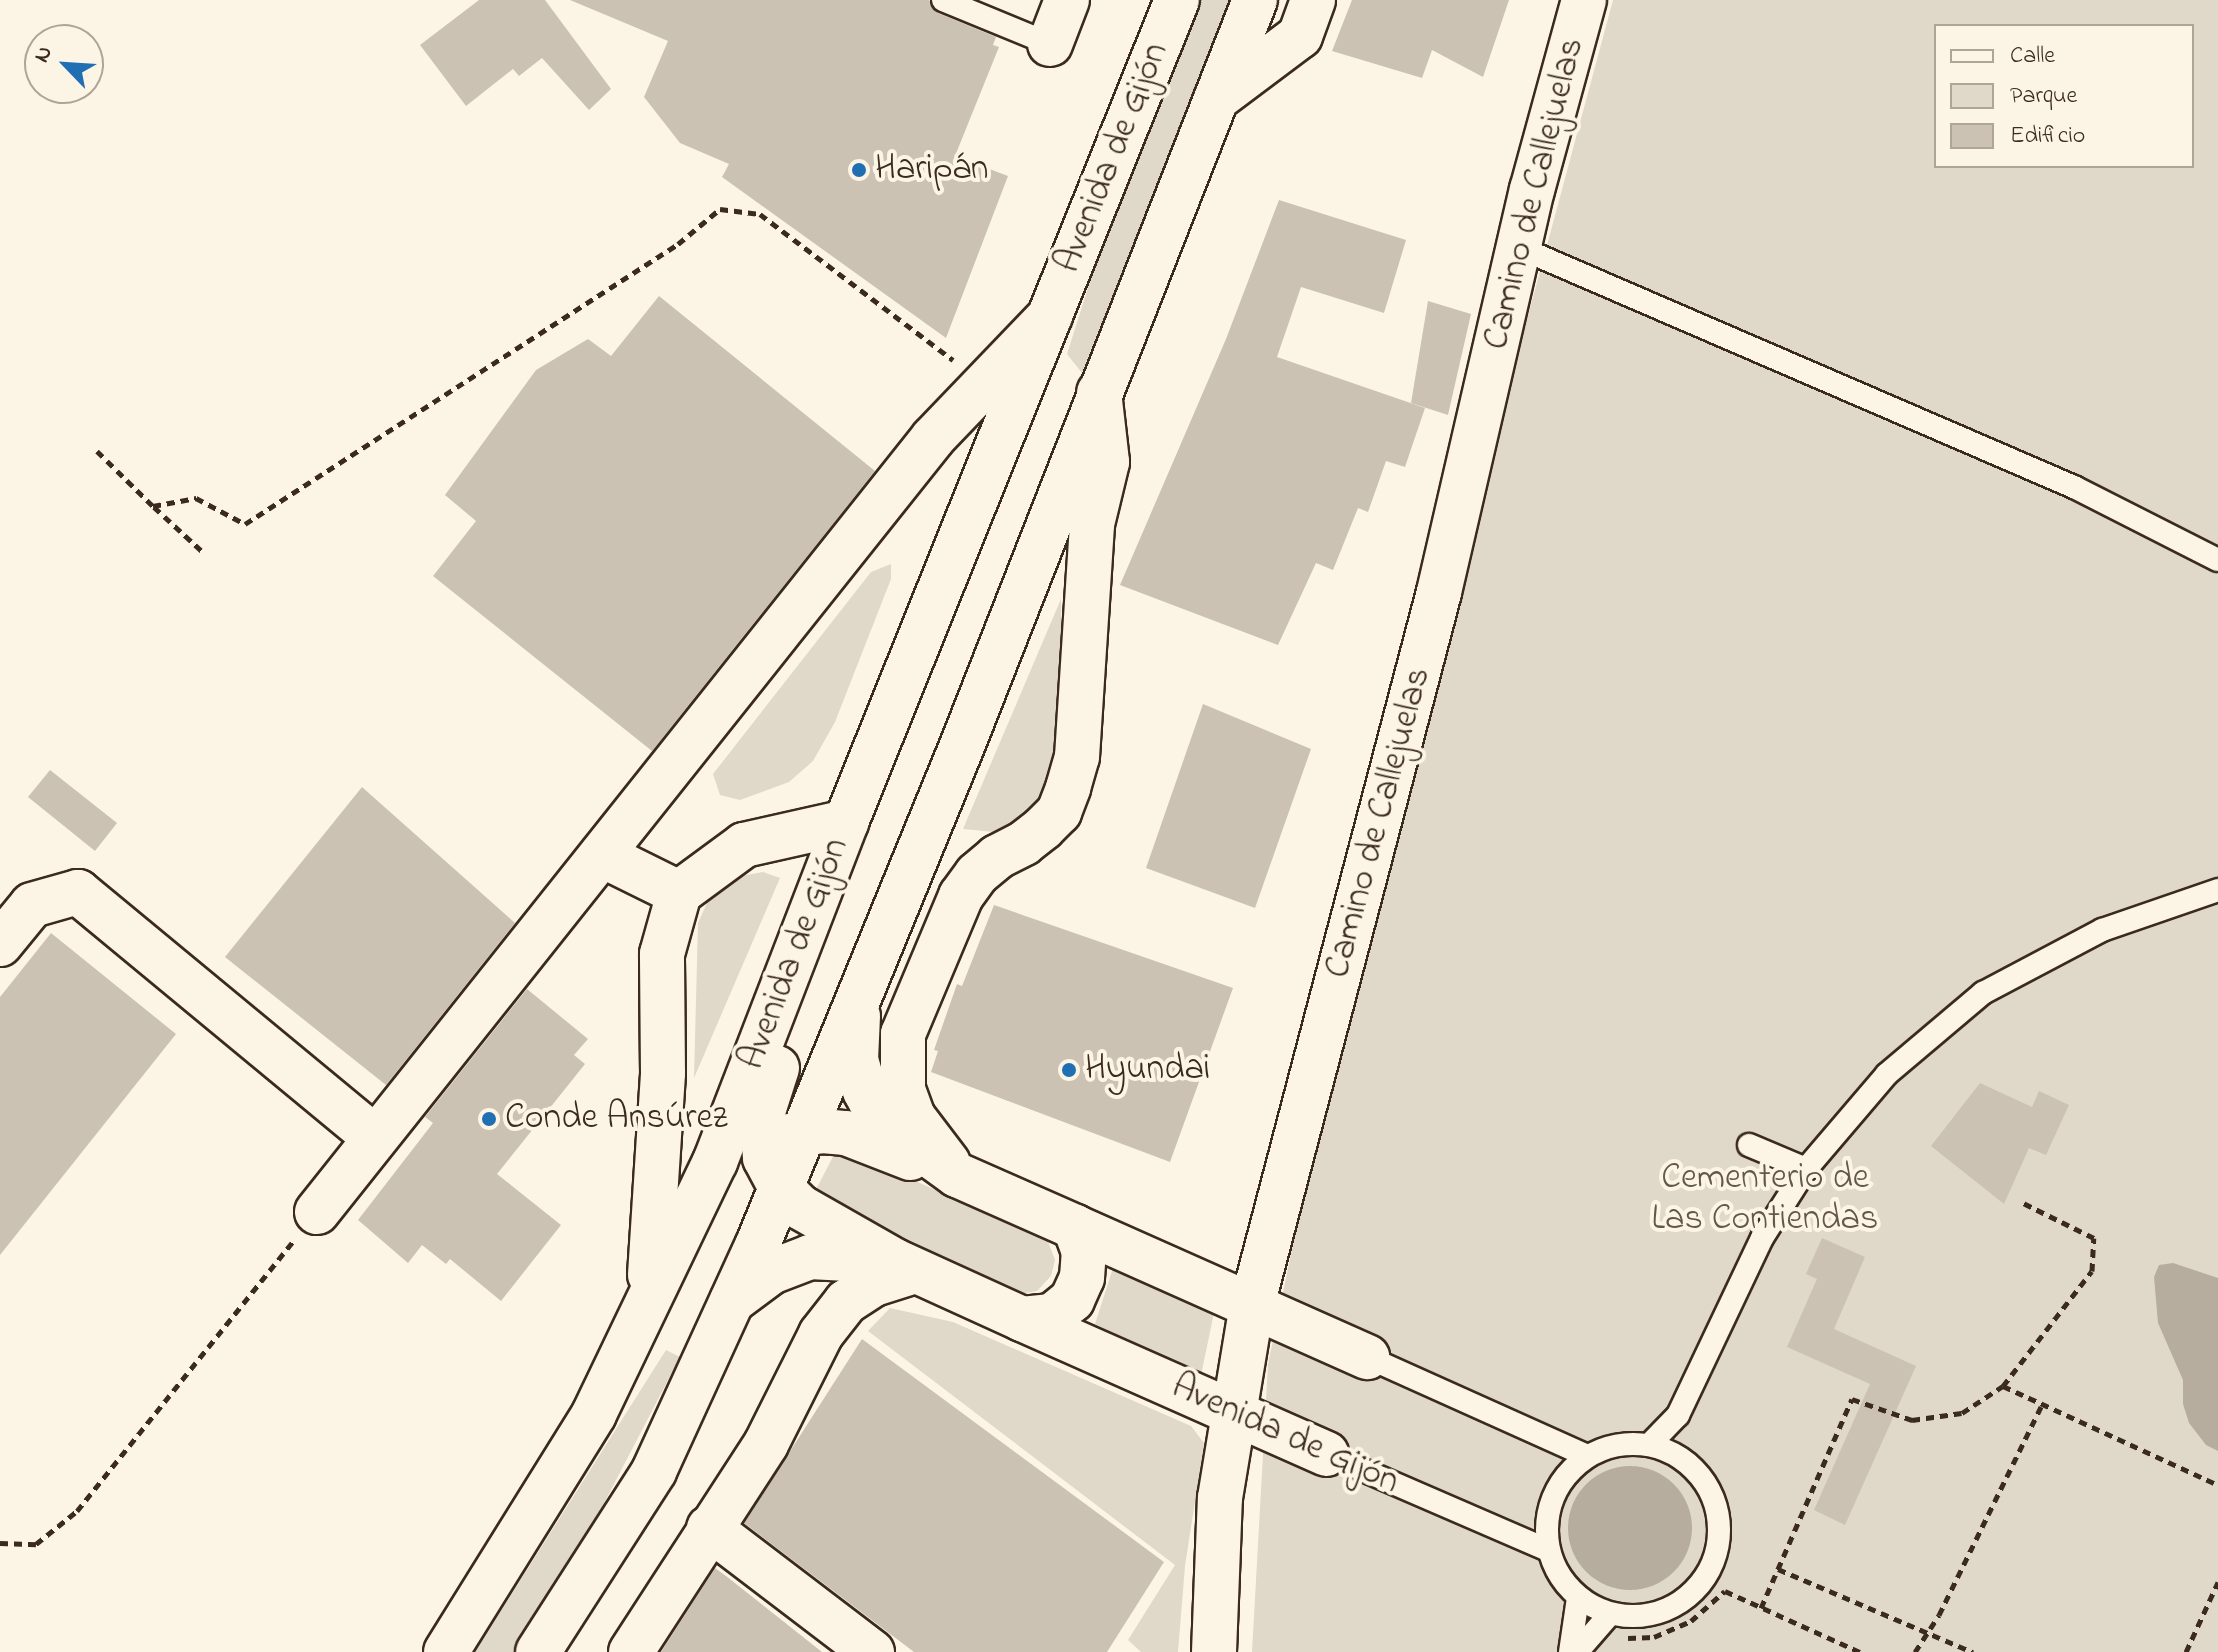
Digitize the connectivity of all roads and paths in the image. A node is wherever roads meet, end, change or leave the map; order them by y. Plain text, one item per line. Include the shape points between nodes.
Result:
1 (943, 0) edge
2 (1067, 0) edge
3 (1177, 0) edge
4 (1255, 0) edge
5 (1313, 0) edge
6 (1584, 0) edge
7 (1050, 44) joint
8 (1216, 99) junction
9 (1518, 247) junction
10 (1050, 316) junction
11 (1099, 392) junction
12 (975, 395) junction
13 (97, 451) dead end
14 (153, 506) junction
15 (203, 552) dead end
16 (2218, 560) edge
17 (953, 562) junction
18 (846, 822) junction
19 (602, 855) junction
20 (2218, 890) edge
21 (679, 893) junction
22 (0, 944) edge
23 (859, 996) junction
24 (783, 1136) junction
25 (375, 1138) junction
26 (1749, 1145) dead end
27 (1806, 1169) junction
28 (957, 1175) junction
29 (781, 1188) junction
30 (2021, 1202) dead end
31 (317, 1212) joint
32 (1075, 1227) junction
33 (905, 1266) junction
34 (649, 1298) junction
35 (732, 1301) junction
36 (1252, 1305) junction
37 (1022, 1319) junction
38 (1367, 1357) joint
39 (2003, 1386) junction
40 (2041, 1407) junction
41 (1233, 1412) junction
42 (594, 1414) junction
43 (1678, 1415) junction
44 (1649, 1445) junction
45 (1326, 1454) joint
46 (1587, 1456) junction
47 (1678, 1456) junction
48 (2218, 1485) edge
49 (709, 1528) junction
50 (0, 1543) edge
51 (1548, 1550) junction
52 (1778, 1569) junction
53 (2218, 1582) edge
54 (1578, 1598) junction
55 (1761, 1608) junction
56 (1610, 1614) junction
57 (1928, 1632) junction
58 (1615, 1639) dead end
59 (446, 1652) edge
60 (538, 1652) edge
61 (631, 1652) edge
62 (872, 1652) edge
63 (1214, 1652) edge
64 (1570, 1652) edge
65 (1577, 1652) edge
66 (1860, 1652) edge
67 (1915, 1652) edge
68 (1973, 1652) edge
69 (2186, 1652) edge

1 - 7 lane
2 - 7 main road
3 - 10 main road, Avenida de Gijón
4 - 8 main road, Avenida de Gijón
5 - 8 main road, Avenida de Gijón via 1300,36
6 - 9 main road, Camino de Callejuelas
8 - 11 main road, Avenida de Gijón
9 - 16 lane via 2060,480
9 - 36 main road, Camino de Callejuelas via 1439,592
10 - 12 main road, Avenida de Gijón
10 - 17 main road, Avenida de Gijón
11 - 23 main road, Avenida de Gijón
11 - 28 main road, Avenida de Gijón via 1107,462 1092,524 1077,757 1068,788 1059,812 987,866 961,896 903,1034 903,1090 913,1117
12 - 14 path via 949,354 760,214 720,209 678,244 245,524 196,498
12 - 19 main road, Avenida de Gijón via 933,438
13 - 14 path
14 - 15 path
17 - 18 main road, Avenida de Gijón
17 - 24 main road via 948,638 772,1079 762,1115
18 - 21 main road via 744,845
18 - 34 main road, Avenida de Gijón via 715,1162
19 - 21 main road
19 - 25 main road, Avenida de Gijón
20 - 27 lane via 2102,930 1983,993 1887,1074
21 - 34 main road via 662,954 663,1073
22 - 25 main road via 32,905 78,892
23 - 24 main road, Avenida de Gijón
23 - 28 main road via 856,1060 880,1119
24 - 28 main road via 846,1133
24 - 29 main road, Avenida de Gijón
24 - 42 main road via 741,1158 672,1316
25 - 31 main road, Avenida de Gijón
26 - 27 lane
27 - 43 lane via 1762,1238
28 - 32 main road
29 - 33 main road, Avenida de Gijón via 800,1207
29 - 35 main road, Avenida de Gijón
30 - 39 path via 2094,1238 2092,1271
31 - 50 path via 77,1511 36,1544
32 - 36 main road
32 - 37 main road via 1084,1252 1082,1278 1072,1300 1052,1316
33 - 35 main road via 810,1257 771,1272
33 - 37 main road, Avenida de Gijón
33 - 49 main road via 846,1302 821,1334 766,1444
34 - 42 main road, Avenida de Gijón
35 - 60 main road, Avenida de Gijón via 654,1471
36 - 38 main road
36 - 41 main road, Camino de Callejuelas
37 - 41 main road, Avenida de Gijón
38 - 46 lane
39 - 40 path
39 - 52 path via 1962,1413 1912,1420 1852,1399
40 - 48 path
40 - 57 path
41 - 45 main road, Avenida de Gijón
41 - 63 main road, Camino de Callejuelas via 1220,1498
42 - 59 main road, Avenida de Gijón
43 - 44 lane
43 - 47 lane
44 - 46 lane via 1628,1443
44 - 47 lane
45 - 51 lane, Avenida de Gijón
46 - 51 lane via 1567,1473 1553,1496 1546,1523
47 - 56 lane via 1704,1481 1714,1501 1718,1547 1710,1569 1698,1588 1660,1612 1637,1617
49 - 61 main road
49 - 62 main road
51 - 54 lane
52 - 55 path
52 - 57 path
53 - 69 path
54 - 56 lane
54 - 64 lane
55 - 58 path via 1725,1591 1691,1621 1666,1632
55 - 66 path
56 - 65 lane
57 - 67 path
57 - 68 path

